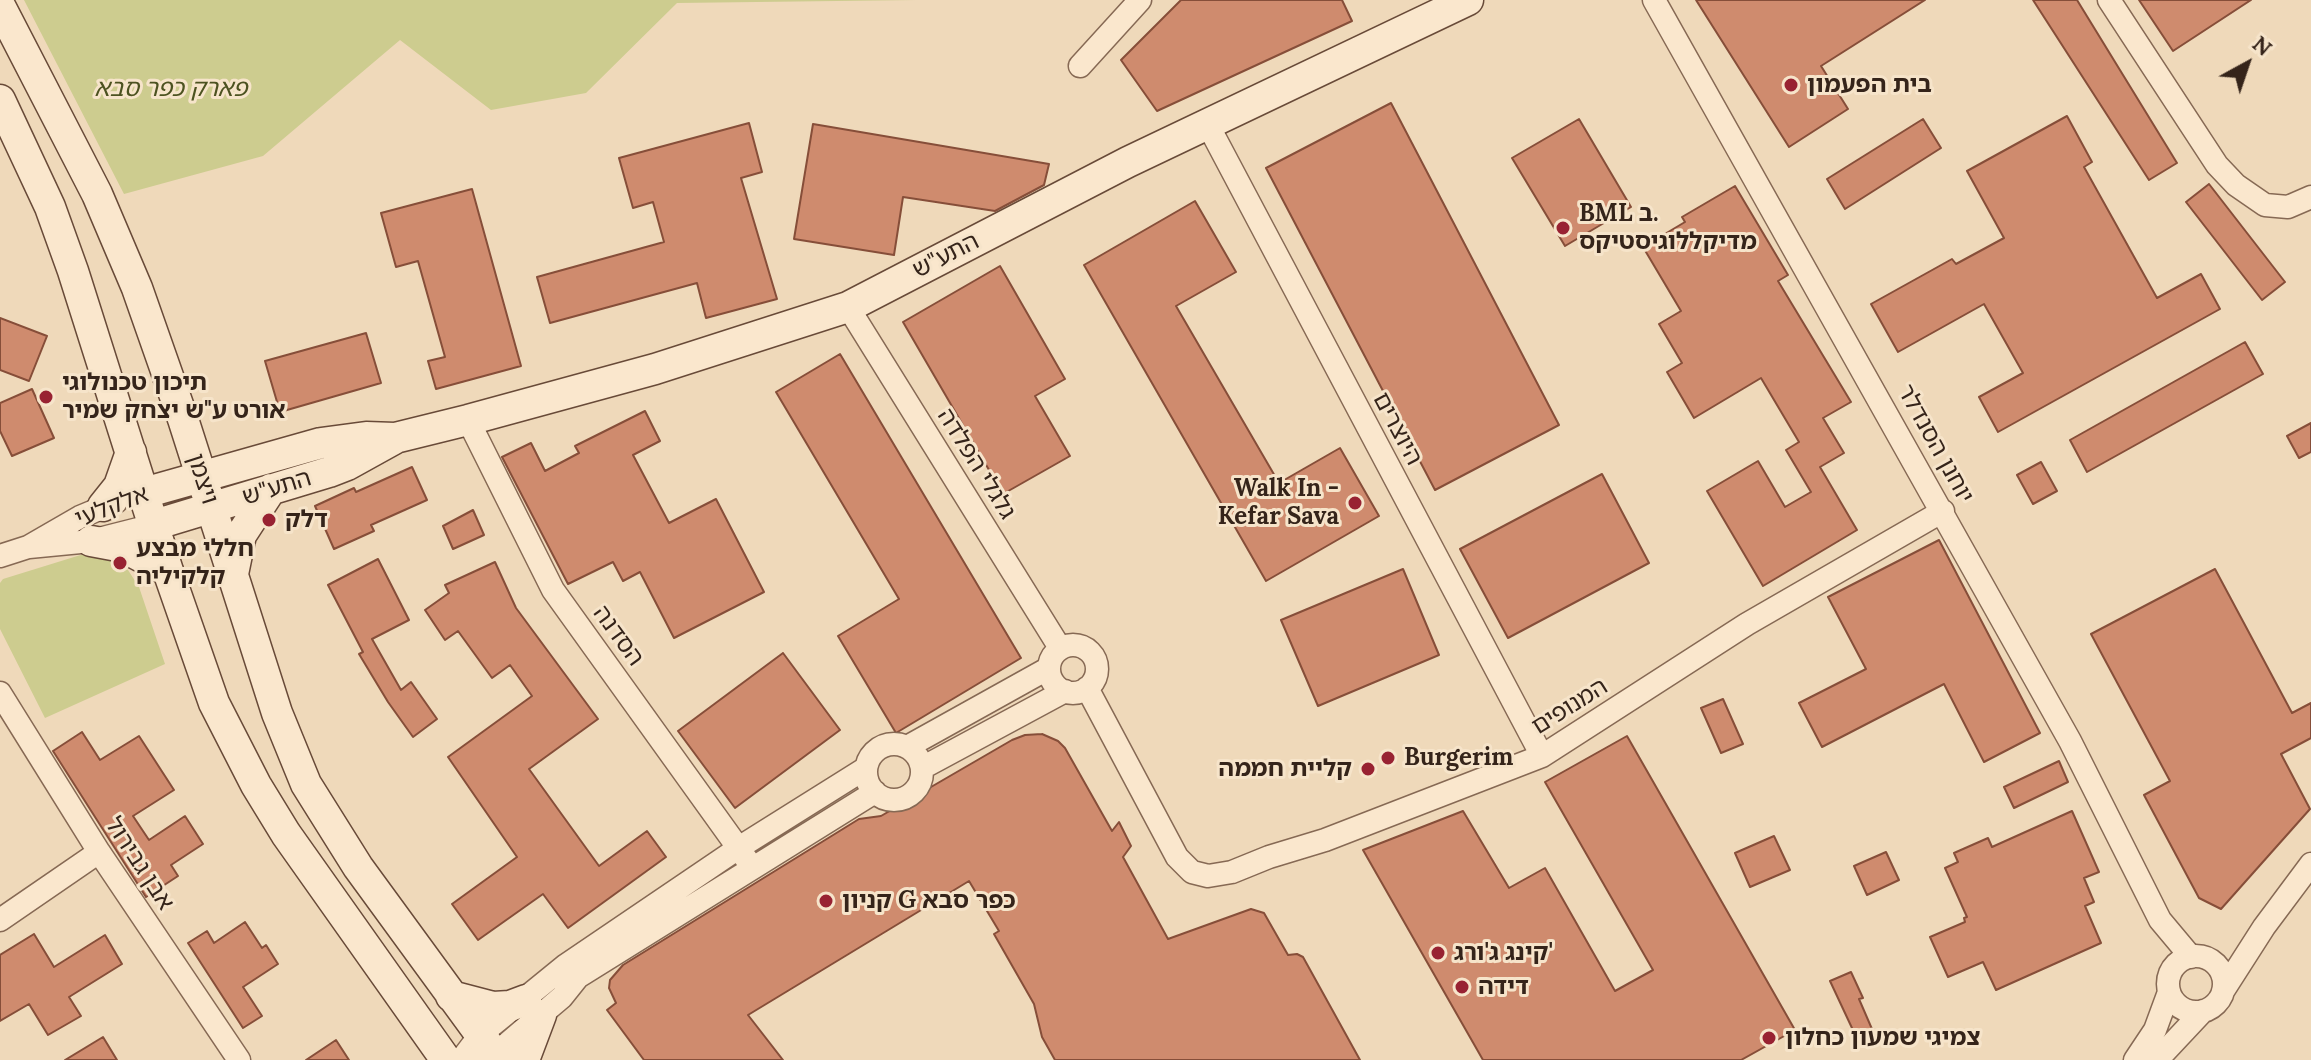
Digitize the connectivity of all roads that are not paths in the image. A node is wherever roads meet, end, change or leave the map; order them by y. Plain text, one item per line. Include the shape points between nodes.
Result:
1 (1140, 0) edge
2 (1468, 0) edge
3 (1654, 0) edge
4 (2109, 0) edge
5 (0, 6) edge
6 (1080, 66) dead end
7 (0, 100) edge
8 (1208, 125) junction
9 (2311, 197) edge
10 (848, 307) junction
11 (183, 419) junction
12 (468, 420) junction
13 (395, 438) junction
14 (131, 452) junction
15 (251, 462) junction
16 (201, 476) junction
17 (271, 489) junction
18 (144, 493) junction
19 (103, 506) junction
20 (211, 508) junction
21 (1943, 511) junction
22 (154, 525) junction
23 (91, 541) junction
24 (28, 547) junction
25 (0, 556) edge
26 (168, 571) junction
27 (233, 576) junction
28 (1055, 658) junction
29 (1076, 690) junction
30 (0, 693) edge
31 (907, 747) junction
32 (1542, 756) junction
33 (866, 768) junction
34 (922, 768) junction
35 (875, 792) junction
36 (740, 847) junction
37 (99, 852) junction
38 (2311, 864) edge
39 (752, 867) junction
40 (0, 920) edge
41 (2160, 920) junction
42 (2264, 927) junction
43 (2191, 957) junction
44 (2215, 964) junction
45 (566, 965) junction
46 (2170, 982) junction
47 (2223, 991) junction
48 (451, 996) junction
49 (543, 1004) junction
50 (2203, 1011) junction
51 (495, 1054) edge
52 (239, 1060) edge
53 (446, 1060) edge
54 (461, 1060) edge
55 (2135, 1060) edge
56 (2157, 1060) edge

1 - 6 street
2 - 8 main road, התע"ש
3 - 21 street, יוחנן הסנדלר
4 - 9 street via 2217,165 2236,185 2265,205 2288,207
5 - 11 main road, ויצמן via 117,237
7 - 14 main road via 50,207
8 - 10 main road, התע"ש
8 - 32 street, היוצרים
10 - 12 main road, התע"ש via 655,369
10 - 28 street, גלגלי הפלדה
11 - 15 main road via 212,447
11 - 16 main road, ויצמן
12 - 13 main road, התע"ש
12 - 36 street, הסדנה via 553,590
13 - 15 main road, התע"ש via 344,439
13 - 17 main road, התע"ש via 347,465
14 - 18 main road
14 - 19 main road via 119,486
15 - 16 main road, התע"ש
16 - 18 main road, אלקלעי
16 - 20 main road, ויצמן
17 - 20 main road, התע"ש
17 - 27 main road via 241,535
18 - 19 street, אלקלעי
18 - 22 main road
19 - 24 street, אלקלעי
20 - 22 main road, התע"ש
20 - 27 main road, ויצמן
21 - 32 street, המנופים via 1747,624
21 - 41 street, יוחנן הסנדלר via 2070,741
22 - 23 street, אלקלעי
22 - 26 main road
23 - 24 street, אלקלעי
23 - 26 main road via 123,547
24 - 25 street, אלקלעי
26 - 53 main road via 214,703 256,785
27 - 48 main road, ויצמן via 306,784
28 - 29 street via 1053,682
28 - 29 street via 1076,645 1094,659 1096,675
28 - 31 street
29 - 32 street, המנופים via 1177,857 1192,872 1208,876 1325,840
29 - 34 street
30 - 37 street, אבן גבירול
31 - 33 street via 881,747
31 - 34 street
33 - 35 street
33 - 36 street
34 - 35 street via 919,785 906,797 889,800
35 - 39 street
36 - 39 street, הסדנה
36 - 45 street
37 - 40 street
37 - 52 street, אבן גבירול
38 - 42 street
39 - 49 street
41 - 43 street, יוחנן הסנדלר
41 - 46 street, יוחנן הסנדלר
42 - 44 street
42 - 47 street
43 - 44 street
43 - 46 street via 2176,964
44 - 47 street
45 - 49 street
45 - 49 street
46 - 50 street via 2173,1001 2184,1010
46 - 55 street via 2155,1030
47 - 50 street
48 - 49 main road via 493,1007
48 - 51 main road, ויצמן
49 - 51 main road
49 - 51 street
50 - 56 street
51 - 54 street

